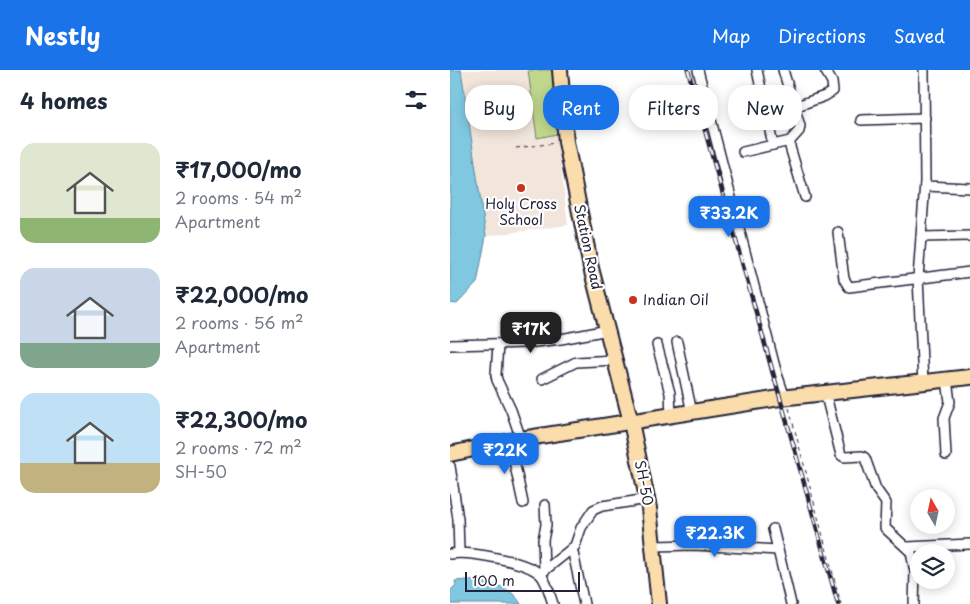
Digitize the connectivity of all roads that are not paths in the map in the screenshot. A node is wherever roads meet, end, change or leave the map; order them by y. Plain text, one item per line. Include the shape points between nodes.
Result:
1 (560, 70) edge
2 (698, 70) edge
3 (757, 70) edge
4 (783, 70) edge
5 (826, 70) edge
6 (924, 70) edge
7 (787, 85) edge
8 (802, 104) edge
9 (925, 118) junction
10 (861, 120) dead end
11 (800, 130) edge
12 (790, 141) junction
13 (773, 145) junction
14 (743, 152) dead end
15 (925, 186) junction
16 (970, 188) edge
17 (805, 197) dead end
18 (838, 232) dead end
19 (970, 236) edge
20 (921, 237) junction
21 (970, 272) edge
22 (918, 278) junction
23 (608, 330) junction
24 (677, 342) dead end
25 (498, 344) junction
26 (450, 345) edge
27 (657, 345) dead end
28 (616, 360) junction
29 (542, 379) dead end
30 (968, 379) edge
31 (947, 380) junction
32 (923, 383) junction
33 (825, 392) junction
34 (785, 398) junction
35 (692, 413) junction
36 (671, 416) junction
37 (631, 422) junction
38 (515, 440) junction
39 (450, 454) edge
40 (946, 455) dead end
41 (450, 466) edge
42 (648, 499) junction
43 (523, 503) dead end
44 (545, 505) dead end
45 (773, 530) dead end
46 (970, 544) edge
47 (653, 546) junction
48 (907, 547) junction
49 (572, 548) junction
50 (778, 550) junction
51 (454, 553) edge
52 (542, 573) junction
53 (655, 602) edge
54 (553, 604) edge
55 (584, 604) edge
56 (791, 604) edge
57 (914, 604) edge

1 - 23 main road, Station Road via 566,142 591,268
2 - 34 street
3 - 13 street
4 - 7 street
5 - 8 street via 833,91
6 - 9 street
9 - 10 street
9 - 15 street
11 - 12 street
12 - 13 street
12 - 17 street
13 - 14 street
15 - 16 street
15 - 20 street
18 - 22 street via 844,279 848,287
19 - 20 street
20 - 22 street
21 - 22 street
22 - 32 street
23 - 25 street via 561,339
23 - 28 main road, Station Road
24 - 35 street
25 - 26 street
25 - 38 street via 496,375 511,410
27 - 36 street via 670,393
28 - 29 street via 576,362
28 - 37 main road, Station Road
30 - 31 main road
31 - 32 main road
31 - 40 street via 950,402 944,418
32 - 33 main road
33 - 34 main road
33 - 48 street via 841,455 844,458 865,458 876,489 886,503 885,528
34 - 35 main road
35 - 36 main road
36 - 37 main road
37 - 38 main road
37 - 42 main road, SH-50
38 - 39 main road
38 - 43 street
41 - 51 street via 458,519
42 - 47 main road, SH-50
42 - 49 street via 597,507
44 - 52 street
45 - 50 street
46 - 48 street
47 - 50 street
47 - 53 main road, SH-50
48 - 57 street via 915,572
49 - 52 street
49 - 55 street
50 - 56 street
51 - 52 street via 502,558
52 - 54 street

